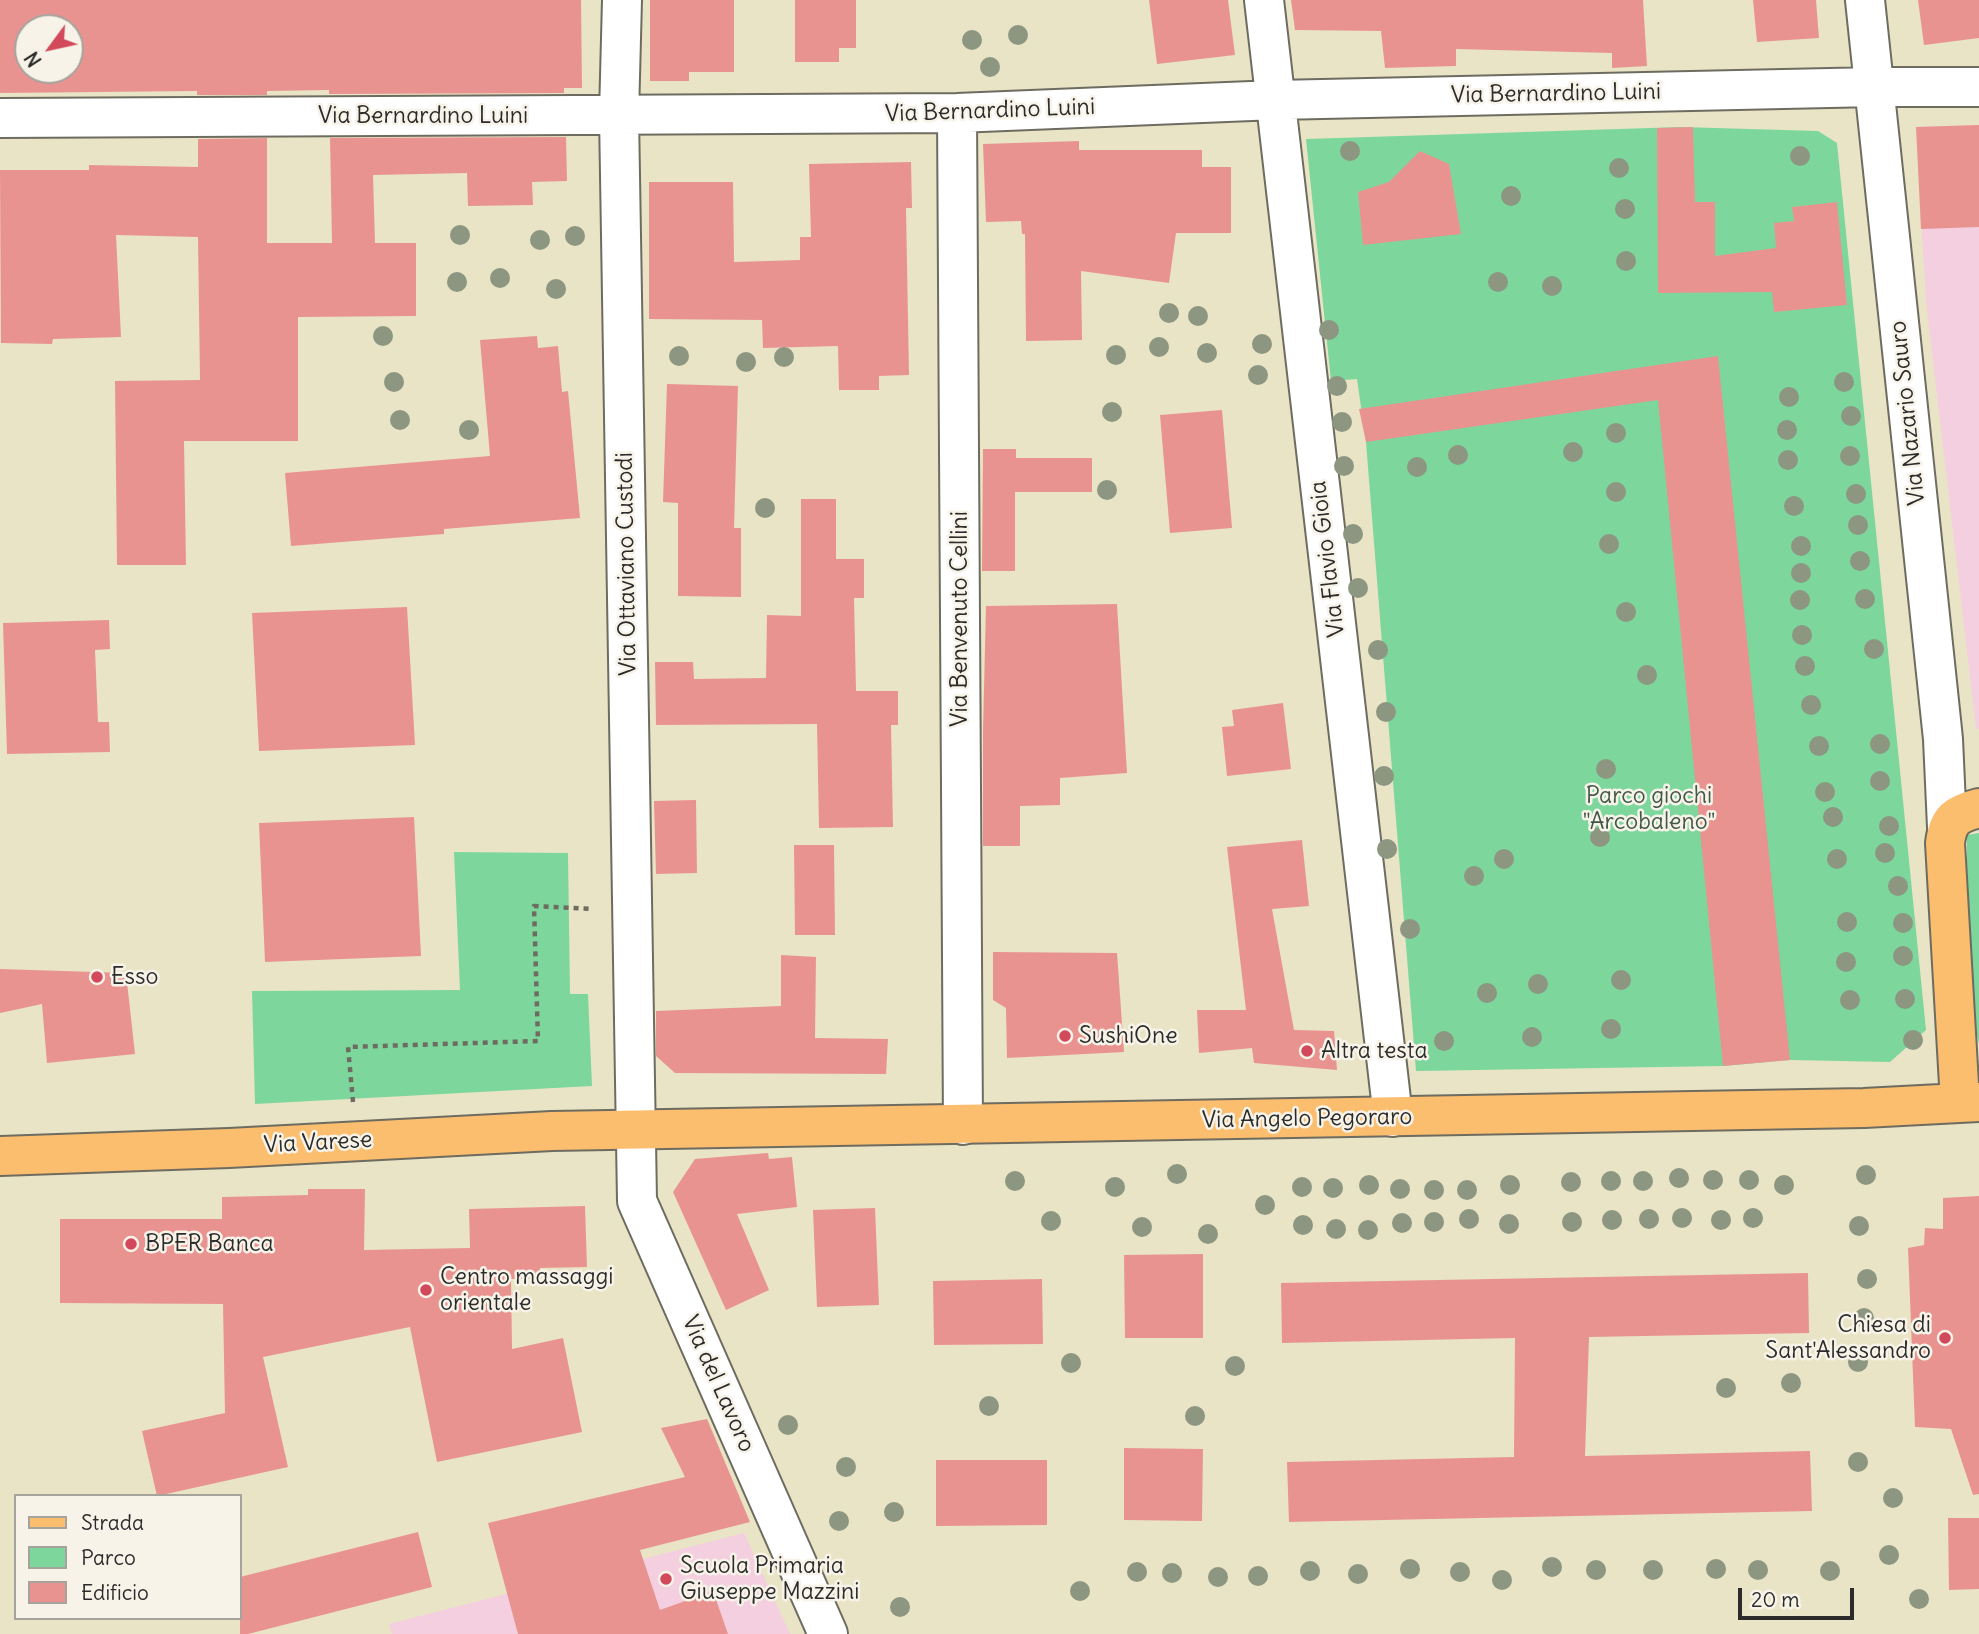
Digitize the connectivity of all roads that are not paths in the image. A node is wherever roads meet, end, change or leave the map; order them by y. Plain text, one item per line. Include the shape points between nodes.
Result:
1 (622, 0) edge
2 (1264, 0) edge
3 (1865, 0) edge
4 (1876, 87) junction
5 (1979, 87) edge
6 (1276, 100) junction
7 (957, 113) junction
8 (619, 115) junction
9 (0, 118) edge
10 (1944, 761) junction
11 (1979, 800) edge
12 (1963, 817) edge
13 (1970, 1102) edge
14 (1393, 1117) junction
15 (963, 1125) junction
16 (635, 1129) junction
17 (0, 1156) edge
18 (828, 1634) edge

1 - 8 street, Via Ottaviano Custodi
2 - 6 street, Via Flavio Gioia
3 - 4 street, Via Nazario Sauro
4 - 5 street, Via Bernardino Luini
4 - 6 street, Via Bernardino Luini
4 - 10 street, Via Nazario Sauro
6 - 7 street, Via Bernardino Luini
6 - 14 street, Via Flavio Gioia
7 - 8 street, Via Bernardino Luini
7 - 15 street, Via Benvenuto Cellini
8 - 9 street, Via Bernardino Luini
8 - 16 street, Via Ottaviano Custodi
10 - 11 street via 1956,781
10 - 12 street, Via Nazario Sauro
12 - 13 main road via 1945,843
13 - 14 main road, Via Angelo Pegoraro
14 - 15 main road, Via Angelo Pegoraro
15 - 16 main road, Via Angelo Pegoraro
16 - 17 main road, Via Varese
16 - 18 street, Via del Lavoro via 637,1201

